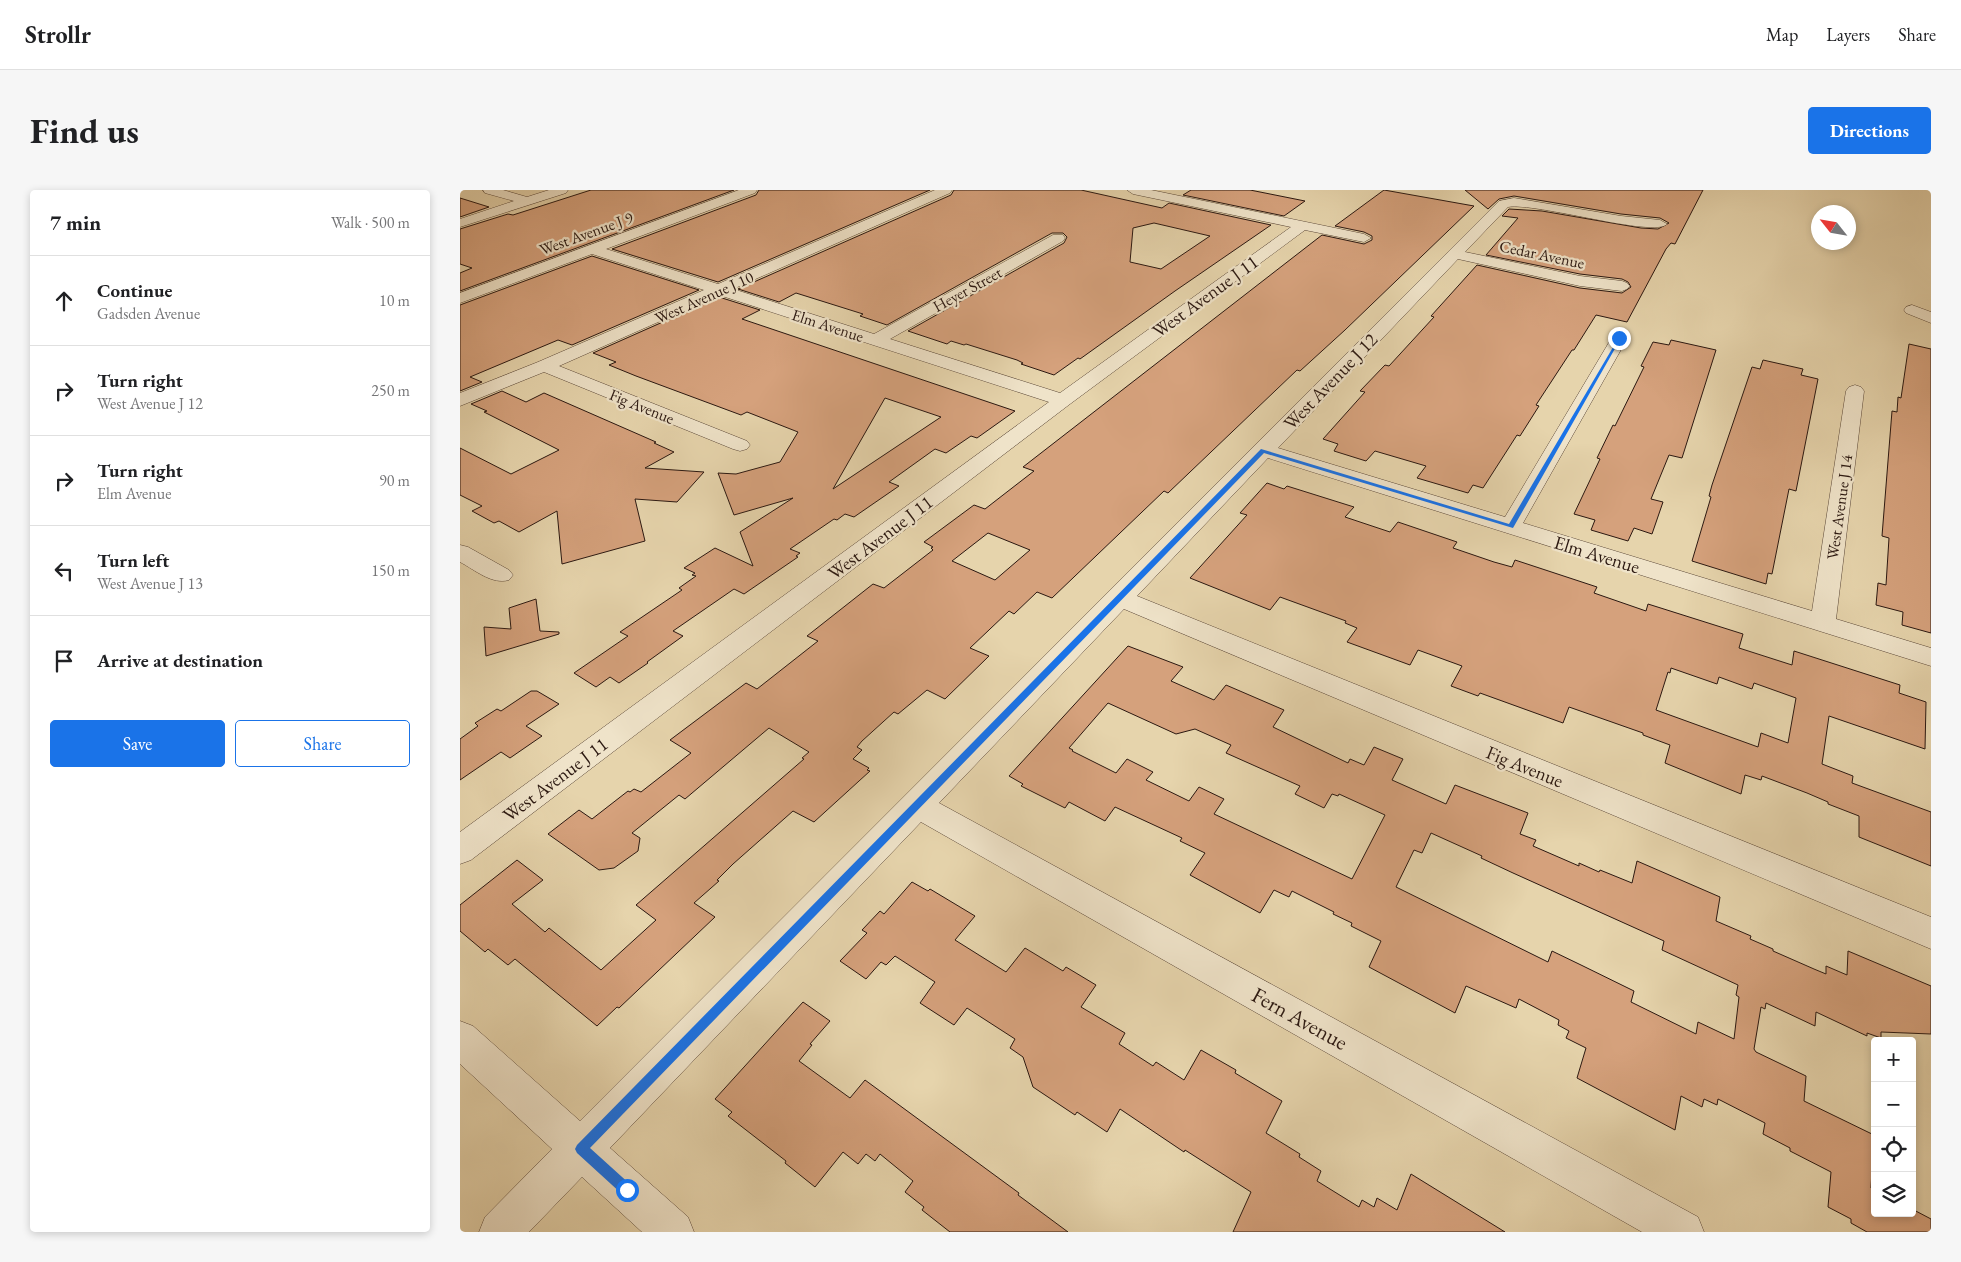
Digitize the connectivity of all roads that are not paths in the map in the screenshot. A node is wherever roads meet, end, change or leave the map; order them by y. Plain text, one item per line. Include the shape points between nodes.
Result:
1 (489, 190) edge
2 (562, 190) edge
3 (751, 190) edge
4 (946, 190) edge
5 (1133, 190) edge
6 (527, 201) junction
7 (460, 223) edge
8 (1660, 224) dead end
9 (1301, 226) junction
10 (1058, 238) dead end
11 (1364, 238) dead end
12 (592, 249) junction
13 (1454, 254) junction
14 (1622, 286) dead end
15 (719, 290) junction
16 (460, 298) edge
17 (1912, 310) dead end
18 (1931, 318) edge
19 (1619, 338) dead end
20 (876, 340) junction
21 (544, 366) junction
22 (1855, 391) dead end
23 (460, 400) edge
24 (1063, 400) junction
25 (740, 445) dead end
26 (1263, 450) junction
27 (1510, 527) junction
28 (460, 552) edge
29 (501, 575) dead end
30 (1119, 598) junction
31 (1823, 624) junction
32 (1931, 658) edge
33 (917, 805) junction
34 (460, 850) edge
35 (1931, 933) edge
36 (460, 1039) edge
37 (581, 1149) junction
38 (500, 1232) edge
39 (673, 1232) edge
40 (1683, 1232) edge

1 - 6 street
2 - 6 street
3 - 12 street, West Avenue J 9
4 - 15 street, West Avenue J 10
5 - 9 street
6 - 7 street
8 - 13 street, West Avenue J 12 via 1514,202 1504,204
9 - 11 street
9 - 24 street, West Avenue J 11
10 - 20 street, Heyer Street
12 - 15 street, Elm Avenue
12 - 16 street, West Avenue J 9
13 - 14 street, Cedar Avenue via 1580,281
13 - 26 street, West Avenue J 12
15 - 20 street, Elm Avenue
15 - 21 street, West Avenue J 10
17 - 18 street
19 - 27 street
20 - 24 street, Elm Avenue
21 - 23 street, West Avenue J 10
21 - 25 street, Fig Avenue
22 - 31 street, West Avenue J 14
24 - 34 street, West Avenue J 11
26 - 27 street, Elm Avenue
26 - 30 street, West Avenue J 12
27 - 31 street, Elm Avenue
28 - 29 street
30 - 33 street, West Avenue J 12
30 - 35 street, Fig Avenue
31 - 32 street, Elm Avenue
33 - 37 street, West Avenue J 12
33 - 40 street, Fern Avenue
36 - 37 street
37 - 38 street, West Avenue J 12
37 - 39 street

